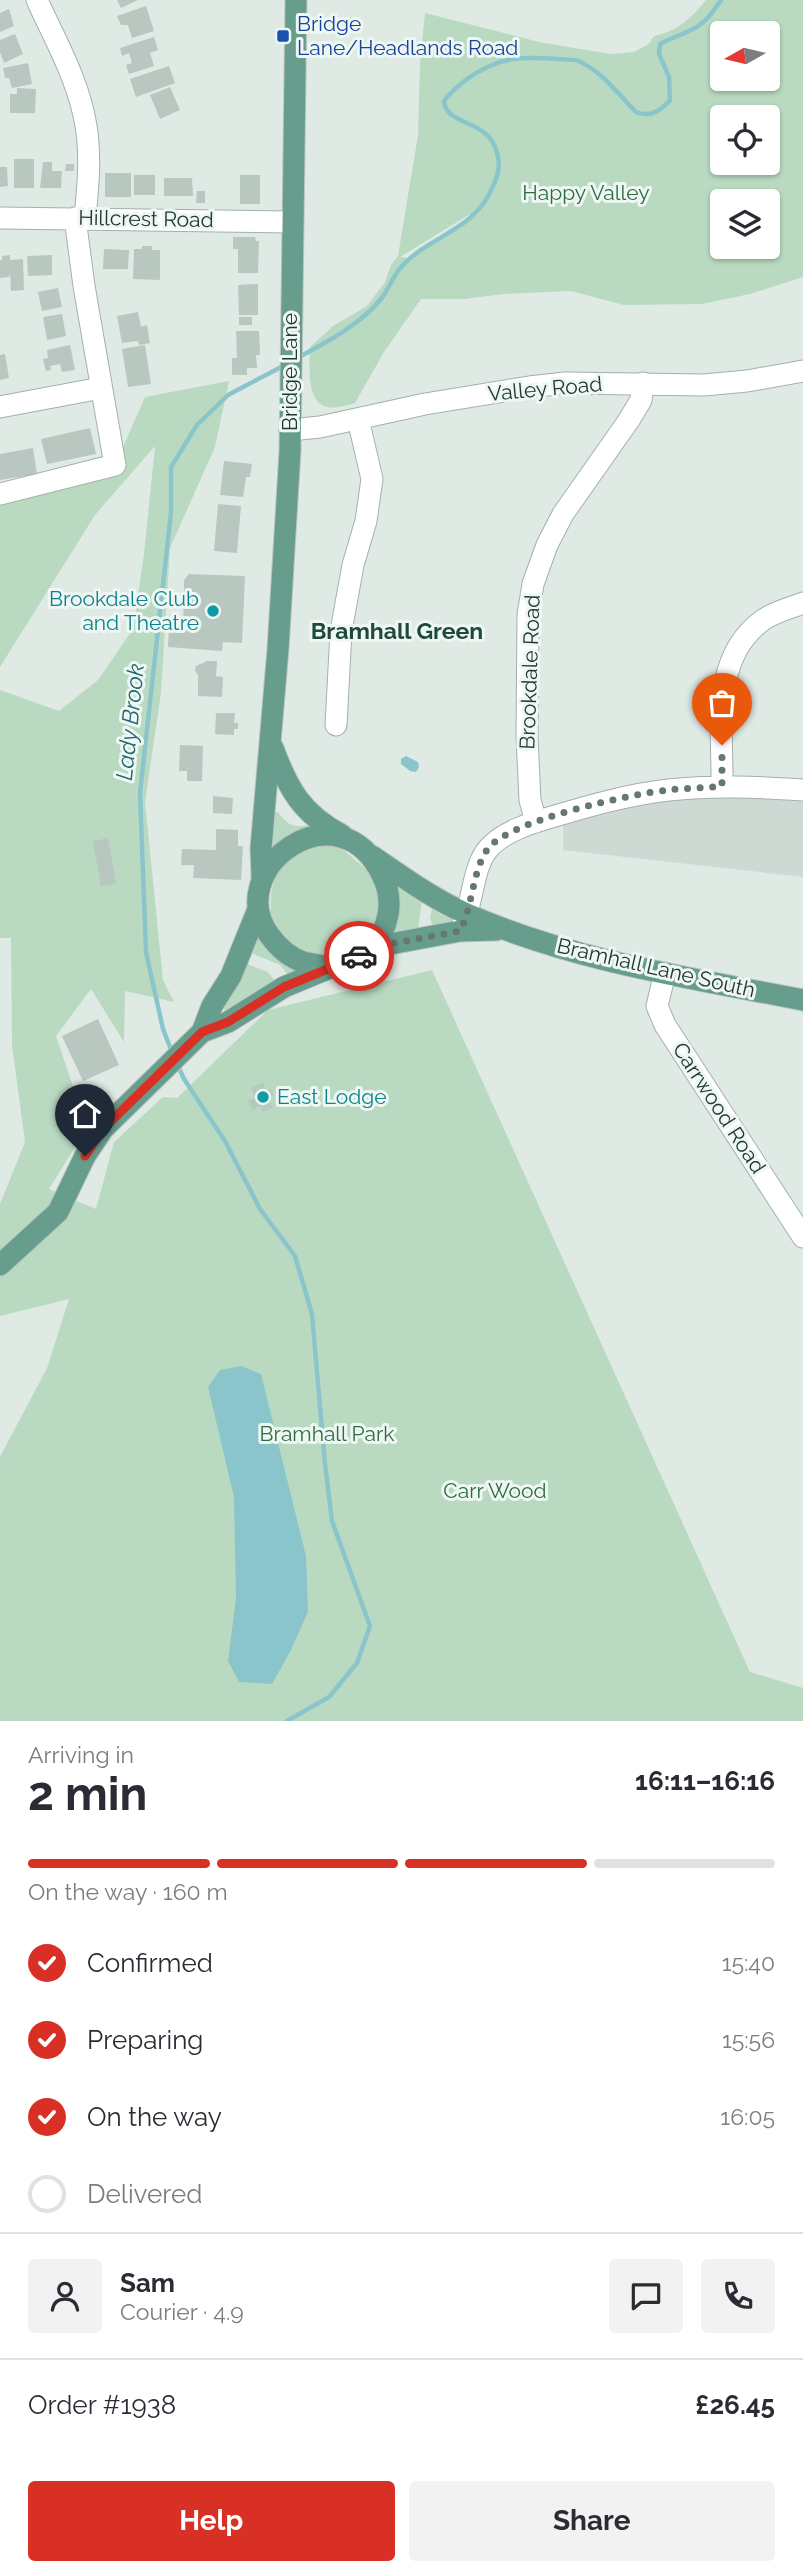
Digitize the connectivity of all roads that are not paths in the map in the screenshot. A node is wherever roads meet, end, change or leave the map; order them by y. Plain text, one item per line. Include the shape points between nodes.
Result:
1 (37, 0) edge
2 (296, 0) edge
3 (0, 218) edge
4 (80, 218) junction
5 (291, 222) junction
6 (803, 371) edge
7 (643, 383) junction
8 (101, 388) junction
9 (0, 407) edge
10 (358, 419) junction
11 (290, 430) junction
12 (0, 494) edge
13 (803, 603) edge
14 (336, 724) dead end
15 (271, 743) junction
16 (722, 786) junction
17 (803, 790) edge
18 (536, 822) junction
19 (351, 839) junction
20 (372, 856) junction
21 (262, 877) junction
22 (258, 909) junction
23 (464, 923) junction
24 (371, 950) junction
25 (330, 967) junction
26 (665, 973) junction
27 (803, 1000) edge
28 (196, 1037) junction
29 (803, 1237) edge
30 (0, 1265) edge

1 - 4 street via 75,82 86,125 89,166
2 - 5 main road, Bridge Lane
3 - 4 street, Hillcrest Road
4 - 5 street, Hillcrest Road
4 - 8 street
5 - 11 main road, Bridge Lane
6 - 7 street, Valley Road via 704,385
7 - 10 street, Valley Road via 529,387
7 - 18 street, Brookdale Road via 641,400 629,420 563,514 533,584 528,615 527,737 530,800
8 - 9 street
8 - 12 street via 115,465
10 - 11 street, Valley Road
10 - 14 street via 372,479 341,631
11 - 15 main road, Bridge Lane
13 - 16 street via 764,619 730,660 722,709
15 - 19 main road, Bridge Lane via 291,792 323,825
15 - 21 main road, Bridge Lane
16 - 17 street
16 - 18 street via 632,796
18 - 23 street via 487,850
19 - 20 main road
19 - 21 main road via 331,835 295,842
20 - 23 main road, Bramhall Lane South
20 - 24 main road via 387,888 389,909 381,937
21 - 22 main road
22 - 25 main road via 265,929 285,952 303,962
22 - 28 main road via 231,976
23 - 24 main road, Bramhall Lane South
23 - 26 main road, Bramhall Lane South via 510,930 572,951
24 - 25 main road
25 - 28 main road via 284,987
26 - 27 main road, Bramhall Lane South
26 - 29 street, Carrwood Road via 657,1006 665,1025
28 - 30 main road via 103,1129 58,1212

